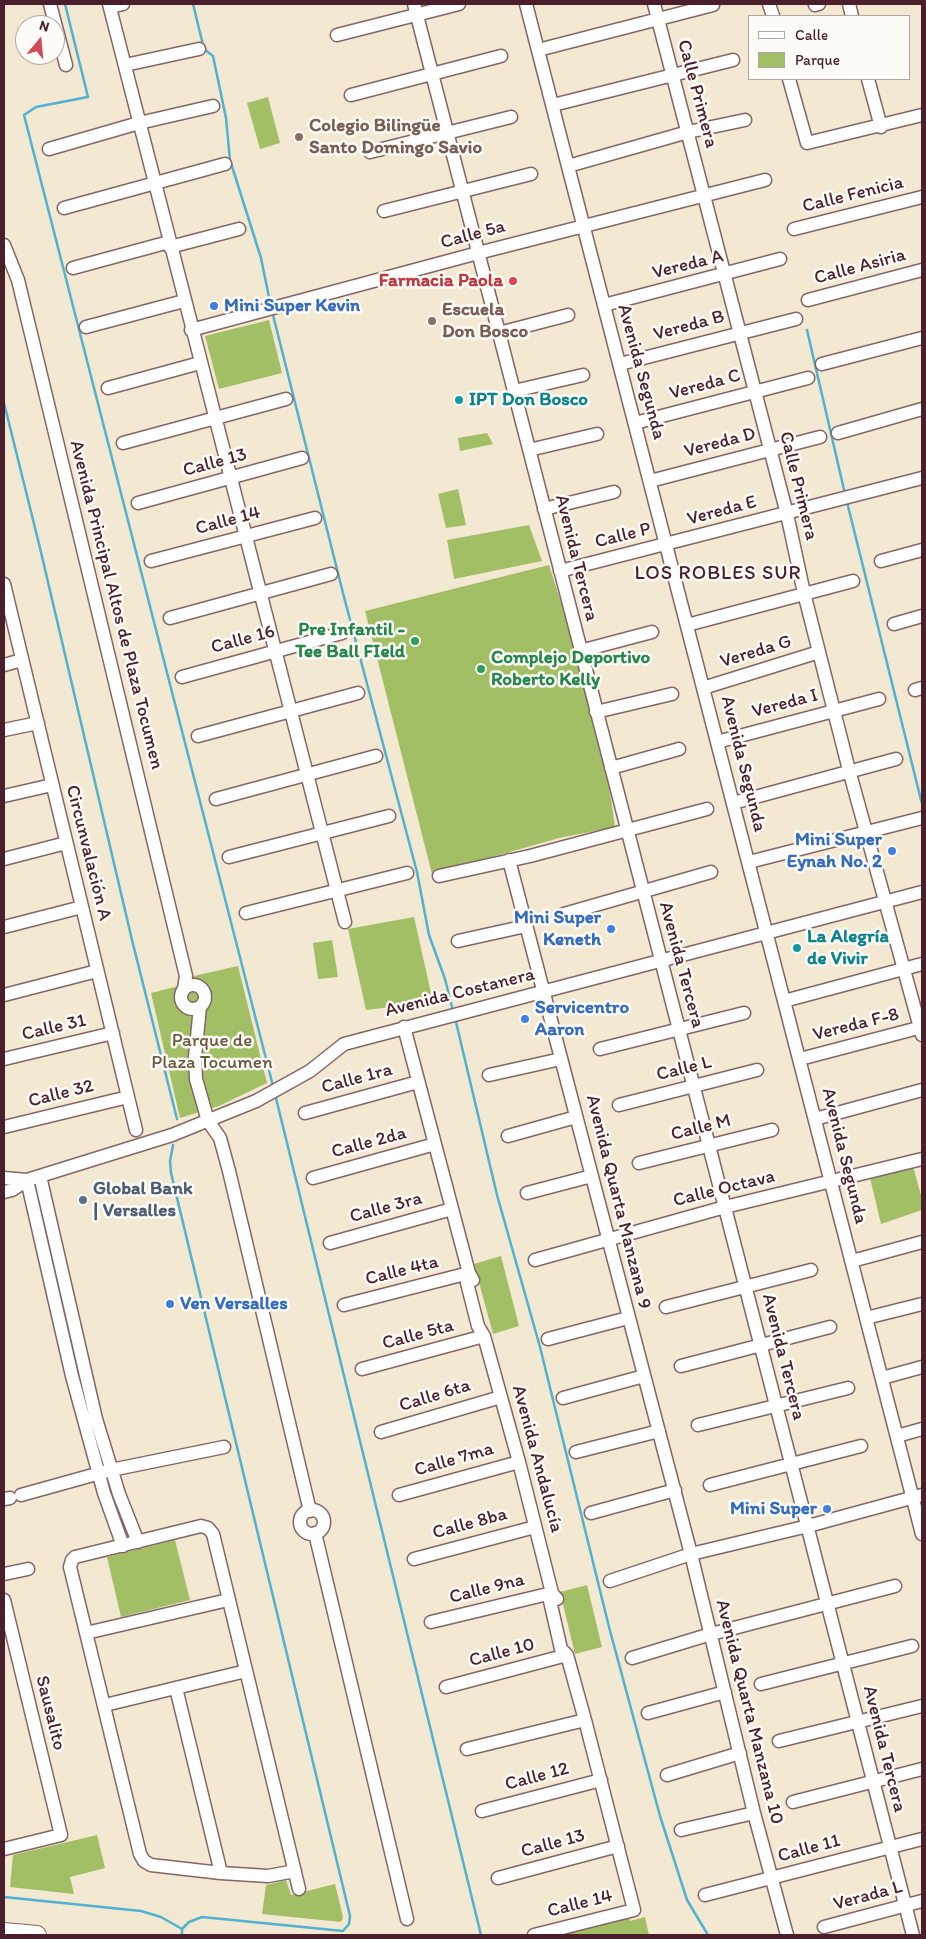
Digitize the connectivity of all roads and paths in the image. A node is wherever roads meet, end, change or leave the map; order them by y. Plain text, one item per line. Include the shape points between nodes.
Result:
1 (50, 4) edge
2 (459, 4) edge
3 (526, 4) edge
4 (654, 4) edge
5 (114, 5) edge
6 (713, 5) dead end
7 (415, 9) edge
8 (658, 18) junction
9 (337, 35) dead end
10 (199, 49) dead end
11 (538, 50) junction
12 (501, 56) dead end
13 (733, 60) dead end
14 (66, 65) dead end
15 (125, 66) junction
16 (432, 72) junction
17 (673, 74) junction
18 (789, 80) edge
19 (868, 80) edge
20 (351, 95) dead end
21 (213, 106) dead end
22 (553, 106) junction
23 (922, 115) edge
24 (511, 116) dead end
25 (745, 120) dead end
26 (139, 122) junction
27 (881, 127) junction
28 (688, 132) junction
29 (448, 133) junction
30 (49, 148) dead end
31 (370, 152) dead end
32 (226, 164) dead end
33 (568, 166) junction
34 (531, 174) dead end
35 (765, 180) dead end
36 (154, 183) junction
37 (462, 192) junction
38 (704, 195) junction
39 (922, 197) edge
40 (64, 208) dead end
41 (384, 211) dead end
42 (584, 226) junction
43 (240, 229) dead end
44 (794, 229) dead end
45 (170, 244) junction
46 (4, 245) edge
47 (478, 253) junction
48 (780, 259) dead end
49 (73, 268) dead end
50 (922, 270) edge
51 (725, 275) junction
52 (808, 300) dead end
53 (184, 301) junction
54 (604, 305) junction
55 (568, 315) dead end
56 (796, 319) dead end
57 (86, 327) dead end
58 (191, 330) junction
59 (740, 332) junction
60 (499, 333) junction
61 (922, 338) edge
62 (200, 363) junction
63 (620, 364) junction
64 (822, 364) dead end
65 (583, 374) dead end
66 (808, 378) dead end
67 (108, 388) dead end
68 (514, 391) junction
69 (755, 391) junction
70 (286, 399) dead end
71 (922, 409) edge
72 (214, 417) junction
73 (635, 423) junction
74 (838, 433) dead end
75 (597, 434) dead end
76 (820, 437) dead end
77 (123, 443) dead end
78 (770, 449) junction
79 (529, 450) junction
80 (302, 458) dead end
81 (230, 478) junction
82 (922, 478) edge
83 (650, 481) junction
84 (614, 492) dead end
85 (138, 503) dead end
86 (544, 509) junction
87 (787, 514) junction
88 (315, 518) dead end
89 (245, 536) junction
90 (666, 545) junction
91 (922, 550) edge
92 (151, 561) dead end
93 (881, 561) dead end
94 (560, 571) junction
95 (331, 574) dead end
96 (853, 581) dead end
97 (4, 584) edge
98 (259, 593) junction
99 (804, 594) junction
100 (6, 602) edge
101 (922, 616) edge
102 (170, 618) dead end
103 (687, 624) junction
104 (894, 624) dead end
105 (652, 632) dead end
106 (342, 633) dead end
107 (274, 651) junction
108 (580, 652) junction
109 (819, 652) junction
110 (22, 660) junction
111 (4, 665) edge
112 (182, 677) dead end
113 (703, 688) junction
114 (358, 693) dead end
115 (672, 694) dead end
116 (879, 699) dead end
117 (834, 710) junction
118 (290, 712) junction
119 (596, 712) junction
120 (38, 723) junction
121 (4, 730) edge
122 (198, 736) dead end
123 (718, 742) junction
124 (679, 749) dead end
125 (376, 756) dead end
126 (896, 759) dead end
127 (611, 768) junction
128 (849, 770) junction
129 (306, 775) junction
130 (52, 785) junction
131 (4, 796) edge
132 (216, 799) dead end
133 (733, 803) junction
134 (707, 809) dead end
135 (389, 816) dead end
136 (921, 818) edge
137 (627, 830) junction
138 (867, 832) junction
139 (323, 834) junction
140 (66, 843) junction
141 (229, 857) dead end
142 (4, 859) edge
143 (509, 860) junction
144 (748, 862) junction
145 (711, 872) dead end
146 (407, 873) dead end
147 (439, 876) dead end
148 (336, 891) junction
149 (642, 892) junction
150 (922, 892) edge
151 (884, 901) junction
152 (82, 907) junction
153 (246, 913) dead end
154 (564, 914) dead end
155 (344, 922) dead end
156 (4, 926) edge
157 (526, 926) junction
158 (767, 932) junction
159 (458, 942) dead end
160 (661, 960) junction
161 (922, 964) edge
162 (905, 968) junction
163 (97, 971) junction
164 (189, 983) junction
165 (543, 992) junction
166 (4, 995) edge
167 (784, 1001) junction
168 (197, 1011) junction
169 (744, 1013) dead end
170 (404, 1027) junction
171 (678, 1028) junction
172 (922, 1030) edge
173 (113, 1033) junction
174 (600, 1049) dead end
175 (4, 1059) edge
176 (561, 1059) junction
177 (800, 1059) junction
178 (757, 1070) dead end
179 (489, 1075) dead end
180 (418, 1082) junction
181 (693, 1086) junction
182 (922, 1090) edge
183 (128, 1097) junction
184 (619, 1105) dead end
185 (305, 1113) dead end
186 (576, 1117) junction
187 (815, 1119) junction
188 (208, 1121) junction
189 (4, 1127) edge
190 (136, 1130) dead end
191 (772, 1130) dead end
192 (508, 1136) dead end
193 (435, 1144) junction
194 (709, 1145) junction
195 (922, 1159) edge
196 (639, 1163) dead end
197 (40, 1176) junction
198 (592, 1176) junction
199 (4, 1178) edge
200 (313, 1178) dead end
201 (26, 1180) junction
202 (831, 1182) junction
203 (4, 1192) edge
204 (527, 1193) dead end
205 (725, 1207) junction
206 (452, 1209) junction
207 (609, 1239) junction
208 (922, 1242) edge
209 (330, 1243) dead end
210 (535, 1260) dead end
211 (852, 1261) junction
212 (812, 1270) dead end
213 (469, 1273) junction
214 (746, 1285) junction
215 (922, 1304) edge
216 (344, 1305) dead end
217 (666, 1307) dead end
218 (628, 1318) junction
219 (866, 1318) junction
220 (830, 1327) dead end
221 (484, 1336) junction
222 (548, 1339) dead end
223 (761, 1344) junction
224 (681, 1366) dead end
225 (922, 1367) edge
226 (362, 1369) dead end
227 (86, 1373) junction
228 (72, 1376) junction
229 (644, 1376) junction
230 (882, 1378) junction
231 (848, 1388) dead end
232 (501, 1397) junction
233 (563, 1398) dead end
234 (776, 1404) junction
235 (698, 1425) dead end
236 (922, 1429) edge
237 (659, 1431) junction
238 (381, 1432) dead end
239 (897, 1436) junction
240 (861, 1446) dead end
241 (224, 1447) dead end
242 (576, 1452) dead end
243 (520, 1462) junction
244 (792, 1464) junction
245 (101, 1473) junction
246 (710, 1485) dead end
247 (674, 1490) junction
248 (399, 1495) dead end
249 (918, 1496) edge
250 (12, 1497) edge
251 (591, 1513) dead end
252 (808, 1526) junction
253 (535, 1527) junction
254 (922, 1534) edge
255 (138, 1542) junction
256 (123, 1546) junction
257 (691, 1554) junction
258 (414, 1559) dead end
259 (28, 1569) dead end
260 (4, 1574) edge
261 (610, 1581) dead end
262 (895, 1586) dead end
263 (552, 1593) junction
264 (4, 1600) edge
265 (228, 1600) junction
266 (827, 1602) junction
267 (431, 1622) dead end
268 (86, 1633) junction
269 (711, 1634) junction
270 (912, 1646) dead end
271 (10, 1649) edge
272 (567, 1655) junction
273 (632, 1658) dead end
274 (843, 1664) junction
275 (246, 1671) junction
276 (761, 1684) dead end
277 (446, 1687) dead end
278 (176, 1688) junction
279 (725, 1692) junction
280 (105, 1704) junction
281 (922, 1706) edge
282 (648, 1713) dead end
283 (585, 1720) junction
284 (858, 1723) junction
285 (779, 1741) dead end
286 (467, 1749) dead end
287 (740, 1753) junction
288 (922, 1769) edge
289 (667, 1775) dead end
290 (601, 1780) junction
291 (873, 1782) junction
292 (793, 1802) dead end
293 (482, 1811) dead end
294 (754, 1813) junction
295 (681, 1830) dead end
296 (922, 1839) edge
297 (618, 1846) junction
298 (890, 1847) junction
299 (4, 1849) edge
300 (294, 1871) junction
301 (220, 1873) junction
302 (498, 1878) dead end
303 (771, 1878) junction
304 (299, 1889) dead end
305 (705, 1895) dead end
306 (922, 1901) edge
307 (905, 1905) junction
308 (634, 1910) joint
309 (407, 1919) dead end
310 (824, 1927) dead end
311 (4, 1932) edge
312 (37, 1935) edge
313 (534, 1935) edge
314 (787, 1935) edge
315 (913, 1935) edge

1 - 14 street
2 - 7 street
3 - 11 street, Avenida Segunda
4 - 8 street, Calle Primera
5 - 15 street
6 - 8 street
7 - 9 street
7 - 16 street, Avenida Tercera
8 - 11 street
8 - 17 street, Calle Primera
10 - 15 street
11 - 22 street, Avenida Segunda
12 - 16 street
13 - 17 street
15 - 26 street
16 - 20 street
16 - 29 street, Avenida Tercera
17 - 22 street
17 - 28 street, Calle Primera
18 - 27 street via 807,143
19 - 27 street
21 - 26 street
22 - 33 street, Avenida Segunda
23 - 27 street
24 - 29 street
25 - 28 street
26 - 30 street
26 - 36 street
28 - 33 street
28 - 38 street, Calle Primera
29 - 31 street
29 - 37 street, Avenida Tercera
32 - 36 street
33 - 42 street, Avenida Segunda
34 - 37 street
35 - 38 street, Calle 5a
36 - 40 street
36 - 45 street
37 - 41 street
37 - 47 street, Avenida Tercera
38 - 42 street, Calle 5a
38 - 51 street, Calle Primera
39 - 44 street, Calle Fenicia
42 - 47 street, Calle 5a
42 - 54 street, Avenida Segunda
43 - 45 street
45 - 49 street
45 - 53 street
46 - 164 street, Avenida Principal Altos de Plaza Tocumen via 18,280
47 - 58 street, Calle 5a
47 - 60 street, Avenida Tercera
48 - 51 street, Vereda A
50 - 52 street, Calle Asiria
51 - 54 street, Vereda A
51 - 59 street, Calle Primera
53 - 57 street
53 - 58 street
54 - 63 street, Avenida Segunda
55 - 60 street
56 - 59 street, Vereda B
58 - 62 street
59 - 63 street, Vereda B
59 - 69 street, Calle Primera
60 - 68 street, Avenida Tercera
61 - 64 street
62 - 67 street
62 - 72 street
63 - 73 street, Avenida Segunda
65 - 68 street
66 - 69 street, Vereda C
68 - 79 street, Avenida Tercera
69 - 73 street, Vereda C
69 - 78 street, Calle Primera
70 - 72 street
71 - 74 street
72 - 77 street
72 - 81 street
73 - 83 street, Avenida Segunda
75 - 79 street
76 - 78 street, Vereda D
78 - 83 street, Vereda D
78 - 87 street, Calle Primera
79 - 86 street, Avenida Tercera
80 - 81 street, Calle 13
81 - 85 street, Calle 13
81 - 89 street
82 - 87 street, Vereda E
83 - 90 street, Avenida Segunda
84 - 86 street
86 - 94 street, Avenida Tercera
87 - 90 street, Vereda E
87 - 99 street, Calle Primera
88 - 89 street, Calle 14
89 - 92 street, Calle 14
89 - 98 street
90 - 94 street, Calle P
90 - 103 street, Avenida Segunda
91 - 93 street
94 - 108 street, Avenida Tercera
95 - 98 street
96 - 99 street
97 - 100 street, Circunvalación A
98 - 102 street
98 - 107 street
99 - 103 street
99 - 109 street, Calle Primera
100 - 110 street, Circunvalación A
101 - 104 street
103 - 113 street, Avenida Segunda
105 - 108 street
106 - 107 street, Calle 16
107 - 112 street, Calle 16
107 - 118 street
108 - 119 street, Avenida Tercera
109 - 113 street, Vereda G
109 - 117 street, Calle Primera
110 - 111 street
110 - 120 street, Circunvalación A
113 - 123 street, Avenida Segunda
114 - 118 street
115 - 119 street
116 - 117 street, Vereda I
117 - 123 street, Vereda I
117 - 128 street, Calle Primera
118 - 122 street
118 - 129 street
119 - 127 street, Avenida Tercera
120 - 121 street
120 - 130 street, Circunvalación A
123 - 133 street, Avenida Segunda
124 - 127 street
125 - 129 street
126 - 128 street
127 - 137 street, Avenida Tercera
128 - 133 street
128 - 138 street, Calle Primera
129 - 132 street
129 - 139 street
130 - 131 street
130 - 140 street, Circunvalación A
133 - 144 street, Avenida Segunda
134 - 137 street
135 - 139 street
136 - 138 street
137 - 143 street
137 - 149 street, Avenida Tercera
138 - 144 street
138 - 151 street, Calle Primera
139 - 141 street
139 - 148 street
140 - 142 street
140 - 152 street, Circunvalación A
143 - 147 street
143 - 157 street, Avenida Quarta Manzana 9
144 - 158 street, Avenida Segunda
145 - 149 street
146 - 148 street
148 - 153 street
148 - 155 street
149 - 154 street
149 - 160 street, Avenida Tercera
150 - 151 street, Avenida Costanera
151 - 158 street, Avenida Costanera
151 - 162 street, Calle Primera
152 - 156 street
152 - 163 street, Circunvalación A
157 - 159 street
157 - 165 street, Avenida Quarta Manzana 9
158 - 160 street, Avenida Costanera
158 - 167 street, Avenida Segunda
160 - 165 street, Avenida Costanera
160 - 171 street, Avenida Tercera
161 - 162 street
162 - 167 street
162 - 172 street, Calle Primera
163 - 166 street
163 - 173 street, Circunvalación A
164 - 168 street via 204,993 204,1000
164 - 168 street via 181,996 183,1004
165 - 170 street, Avenida Costanera
165 - 176 street, Avenida Quarta Manzana 9
167 - 177 street, Avenida Segunda
168 - 188 street via 194,1068
169 - 171 street
170 - 180 street, Avenida Andalucía
170 - 188 street, Avenida Costanera via 344,1044 282,1088
171 - 174 street
171 - 181 street, Avenida Tercera
172 - 177 street, Vereda F-8
173 - 175 street, Calle 31
173 - 183 street, Circunvalación A
176 - 179 street
176 - 186 street, Avenida Quarta Manzana 9
177 - 187 street, Avenida Segunda
178 - 181 street, Calle L
180 - 185 street, Calle 1ra
180 - 193 street, Avenida Andalucía
181 - 184 street, Calle L
181 - 194 street, Avenida Tercera
182 - 187 street
183 - 189 street, Calle 32
183 - 190 street, Circunvalación A
186 - 192 street
186 - 198 street, Avenida Quarta Manzana 9
187 - 202 street, Avenida Segunda
188 - 197 street, Avenida Costanera
188 - 309 street via 220,1138 225,1155 310,1511 317,1512 323,1520 321,1530 315,1534
191 - 194 street, Calle M
193 - 200 street, Calle 2da
193 - 206 street, Avenida Andalucía
194 - 196 street, Calle M
194 - 205 street, Avenida Tercera
195 - 202 street, Calle Octava
197 - 201 street, Avenida Costanera
197 - 227 street
198 - 204 street
198 - 207 street, Avenida Quarta Manzana 9
199 - 201 street, Avenida Costanera
201 - 203 street, Avenida Costanera
201 - 228 street
202 - 205 street, Calle Octava
202 - 211 street, Avenida Segunda
205 - 207 street, Calle Octava
205 - 214 street, Avenida Tercera
206 - 209 street, Calle 3ra
206 - 213 street, Avenida Andalucía
207 - 210 street, Calle Octava
207 - 218 street, Avenida Quarta Manzana 9
208 - 211 street
211 - 219 street, Avenida Segunda
212 - 214 street
213 - 216 street, Calle 4ta
213 - 221 street, Avenida Andalucía via 475,1282 485,1324
214 - 217 street
214 - 223 street, Avenida Tercera
215 - 219 street
218 - 222 street
218 - 229 street, Avenida Quarta Manzana 9
219 - 230 street, Avenida Segunda
220 - 223 street
221 - 226 street, Calle 5ta
221 - 232 street, Avenida Andalucía
223 - 224 street
223 - 234 street, Avenida Tercera
225 - 230 street
227 - 228 street
227 - 245 street
228 - 245 street
229 - 233 street
229 - 237 street, Avenida Quarta Manzana 9
230 - 239 street, Avenida Segunda
231 - 234 street
232 - 238 street, Calle 6ta
232 - 243 street, Avenida Andalucía
234 - 235 street
234 - 244 street, Avenida Tercera
236 - 239 street
237 - 242 street
237 - 247 street, Avenida Quarta Manzana 9
239 - 249 street, Avenida Segunda
240 - 244 street
241 - 245 street
243 - 248 street, Calle 7ma
243 - 253 street, Avenida Andalucía
244 - 246 street
244 - 252 street, Avenida Tercera
245 - 250 street
245 - 255 street
245 - 256 street
247 - 251 street
247 - 257 street, Avenida Quarta Manzana 9
249 - 252 street
249 - 254 street, Avenida Segunda
252 - 257 street
252 - 266 street, Avenida Tercera
253 - 258 street, Calle 8ba
253 - 263 street, Avenida Andalucía
255 - 256 street
255 - 265 street via 201,1526 208,1528 213,1534
256 - 268 street via 72,1560 70,1567
257 - 261 street
257 - 269 street, Avenida Quarta Manzana 10
259 - 260 street
262 - 266 street
263 - 267 street, Calle 9na
263 - 272 street, Avenida Andalucía via 550,1601 557,1630
264 - 271 street, Sausalito
265 - 268 street
265 - 275 street
266 - 269 street
266 - 274 street, Avenida Tercera
268 - 280 street
269 - 273 street
269 - 279 street, Avenida Quarta Manzana 10
270 - 274 street
271 - 299 street, Sausalito via 61,1835
272 - 277 street, Calle 10
272 - 283 street, Avenida Andalucía
274 - 276 street
274 - 284 street, Avenida Tercera
275 - 278 street
275 - 300 street
278 - 280 street
278 - 301 street
279 - 282 street
279 - 287 street, Avenida Quarta Manzana 10
280 - 301 street via 144,1861 151,1865
281 - 284 street
283 - 286 street
283 - 290 street, Avenida Andalucía
284 - 285 street
284 - 291 street, Avenida Tercera
287 - 289 street
287 - 294 street, Avenida Quarta Manzana 10
288 - 291 street
290 - 293 street, Calle 12
290 - 297 street, Avenida Andalucía
291 - 292 street
291 - 298 street, Avenida Tercera
294 - 295 street
294 - 303 street, Avenida Quarta Manzana 10
296 - 298 street, Calle 11
297 - 302 street, Calle 13
297 - 308 street, Avenida Andalucía
298 - 303 street, Calle 11
298 - 307 street, Avenida Tercera
300 - 301 street via 268,1876
300 - 304 street
303 - 305 street, Calle 11
303 - 314 street, Avenida Quarta Manzana 10
306 - 307 street, Verada L
307 - 310 street, Verada L
307 - 315 street, Avenida Tercera
308 - 313 street, Calle 14
311 - 312 highway

